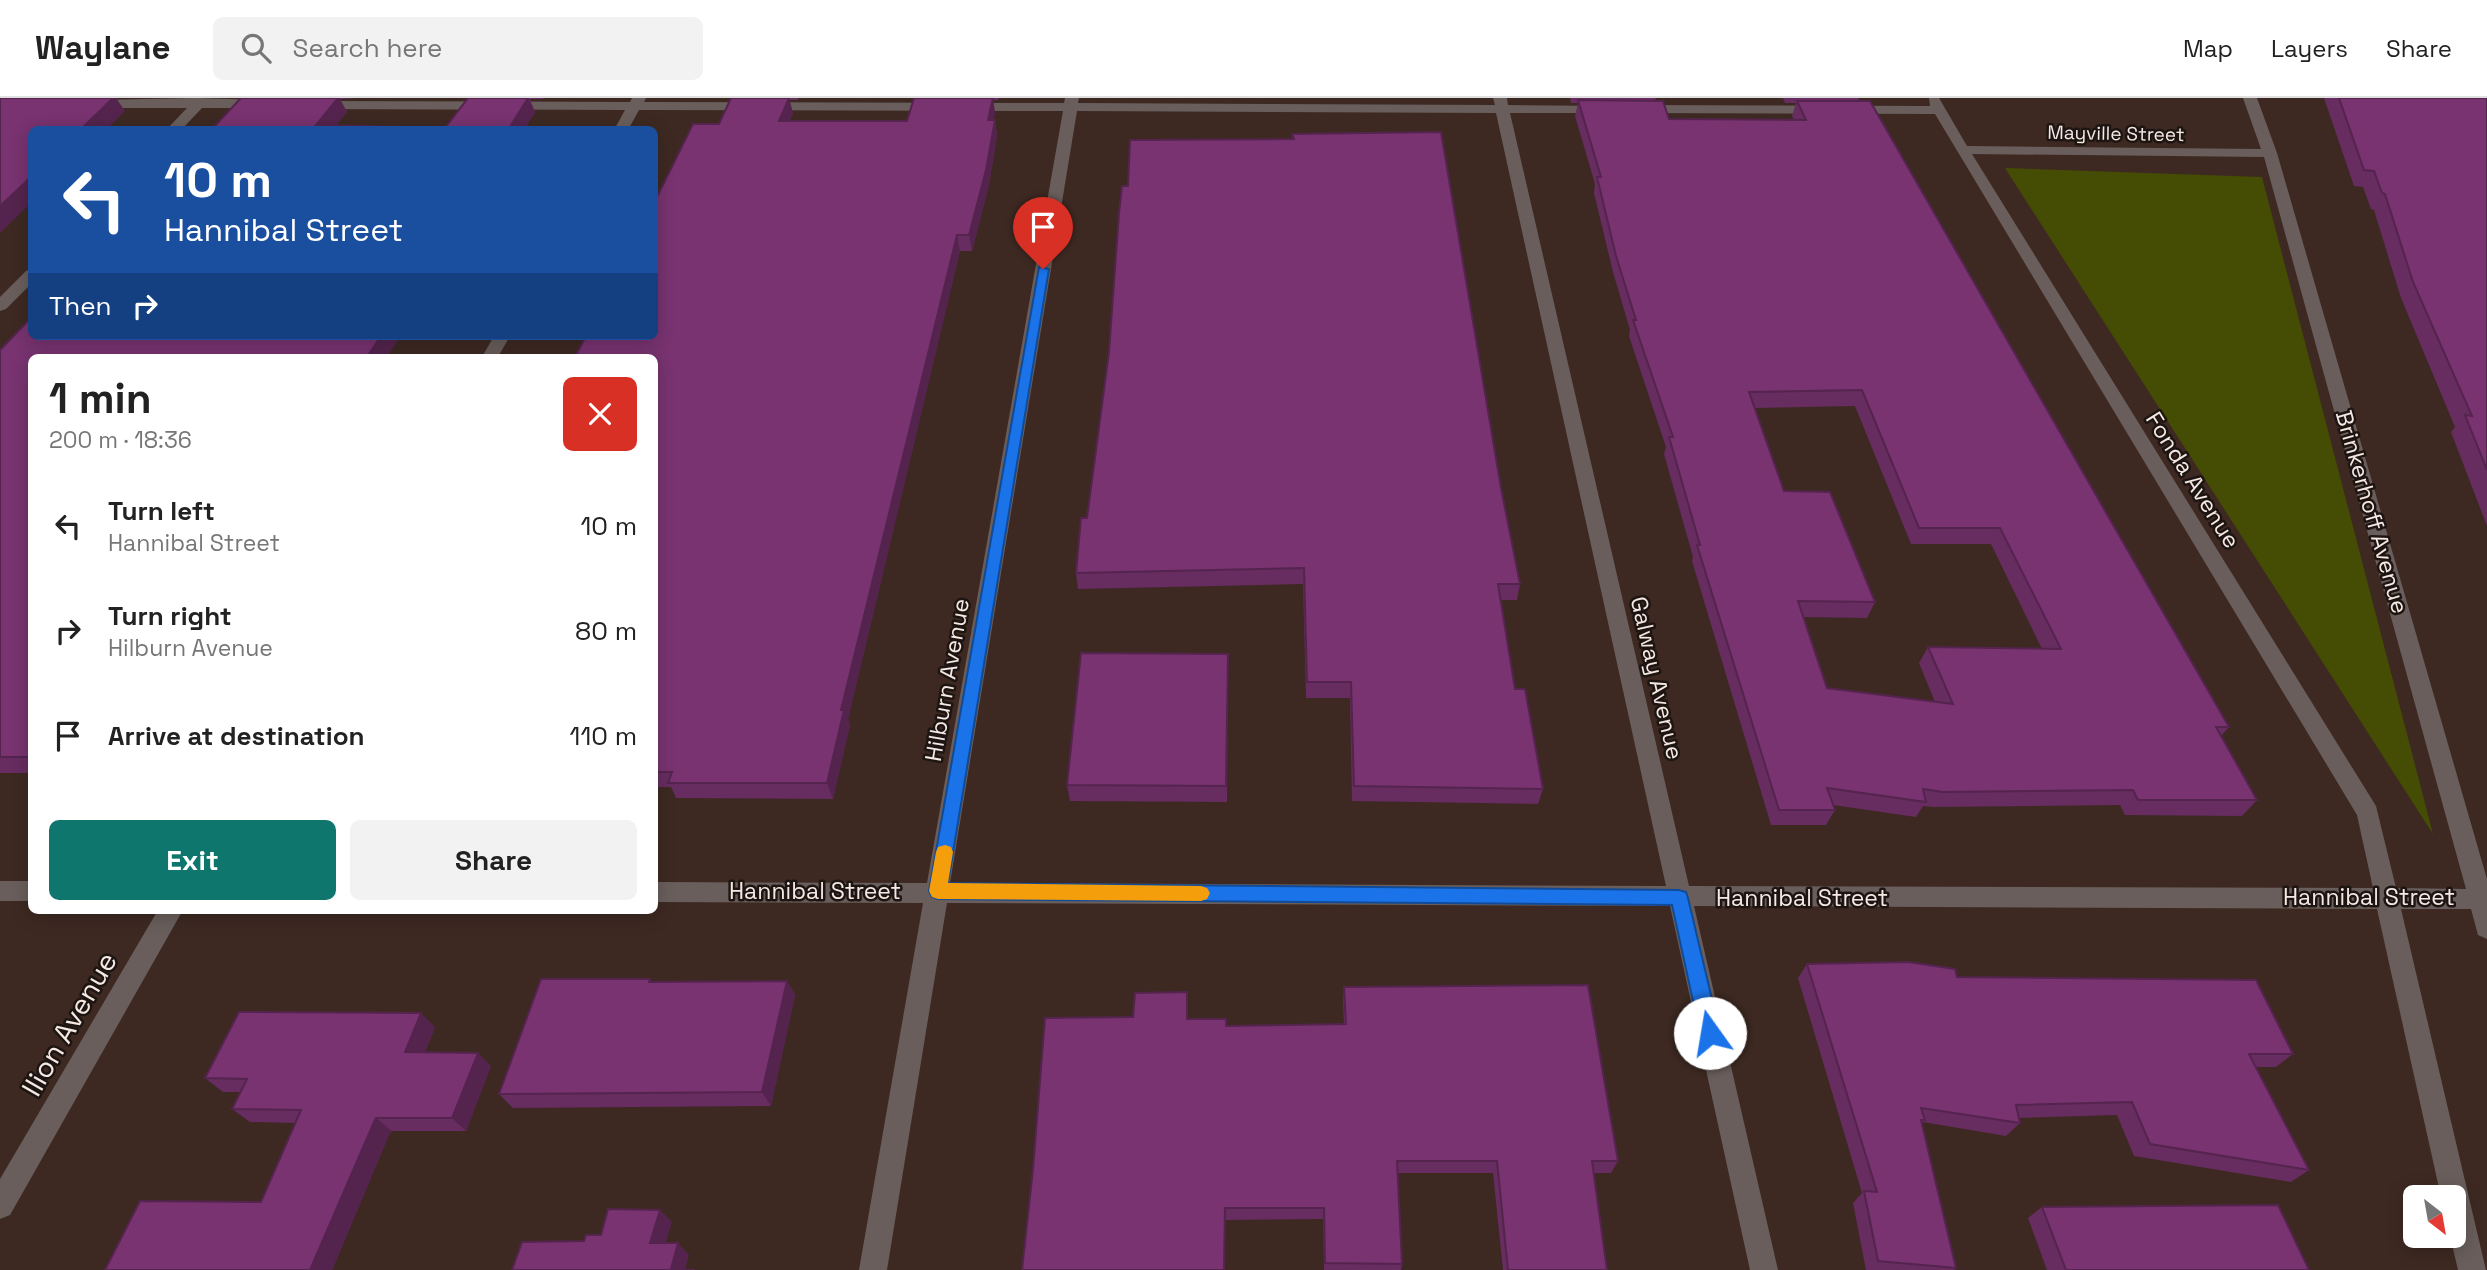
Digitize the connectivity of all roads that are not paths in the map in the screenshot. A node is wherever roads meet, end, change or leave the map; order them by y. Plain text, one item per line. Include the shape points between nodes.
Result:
1 (2250, 98) edge
2 (201, 101) edge
3 (637, 102) edge
4 (1071, 103) edge
5 (1501, 103) edge
6 (79, 104) edge
7 (1936, 104) edge
8 (177, 126) edge
9 (623, 126) edge
10 (1962, 150) junction
11 (2270, 153) junction
12 (28, 278) edge
13 (0, 306) edge
14 (0, 891) edge
15 (28, 891) edge
16 (938, 891) junction
17 (658, 892) edge
18 (1679, 898) junction
19 (2388, 898) junction
20 (2483, 898) edge
21 (169, 914) edge
22 (2487, 928) edge
23 (0, 1205) edge
24 (873, 1270) edge
25 (1764, 1270) edge
26 (2472, 1270) edge

1 - 11 street, Brinkerhoff Avenue
2 - 3 street via 287,105
2 - 6 street
2 - 8 street
3 - 4 street
3 - 9 street
4 - 5 street
4 - 16 street, Hilburn Avenue
5 - 7 street
5 - 18 street, Galway Avenue
7 - 10 street, Fonda Avenue
10 - 11 street, Mayville Street
10 - 19 street, Fonda Avenue via 2368,813
11 - 20 street, Brinkerhoff Avenue
12 - 13 street
14 - 15 street
16 - 17 street, Hannibal Street
16 - 18 street, Hannibal Street
16 - 24 street, Hilburn Avenue
18 - 19 street, Hannibal Street
18 - 25 street, Galway Avenue
19 - 20 street, Hannibal Street
19 - 26 street
20 - 22 street, Brinkerhoff Avenue
21 - 23 street, Ilion Avenue

